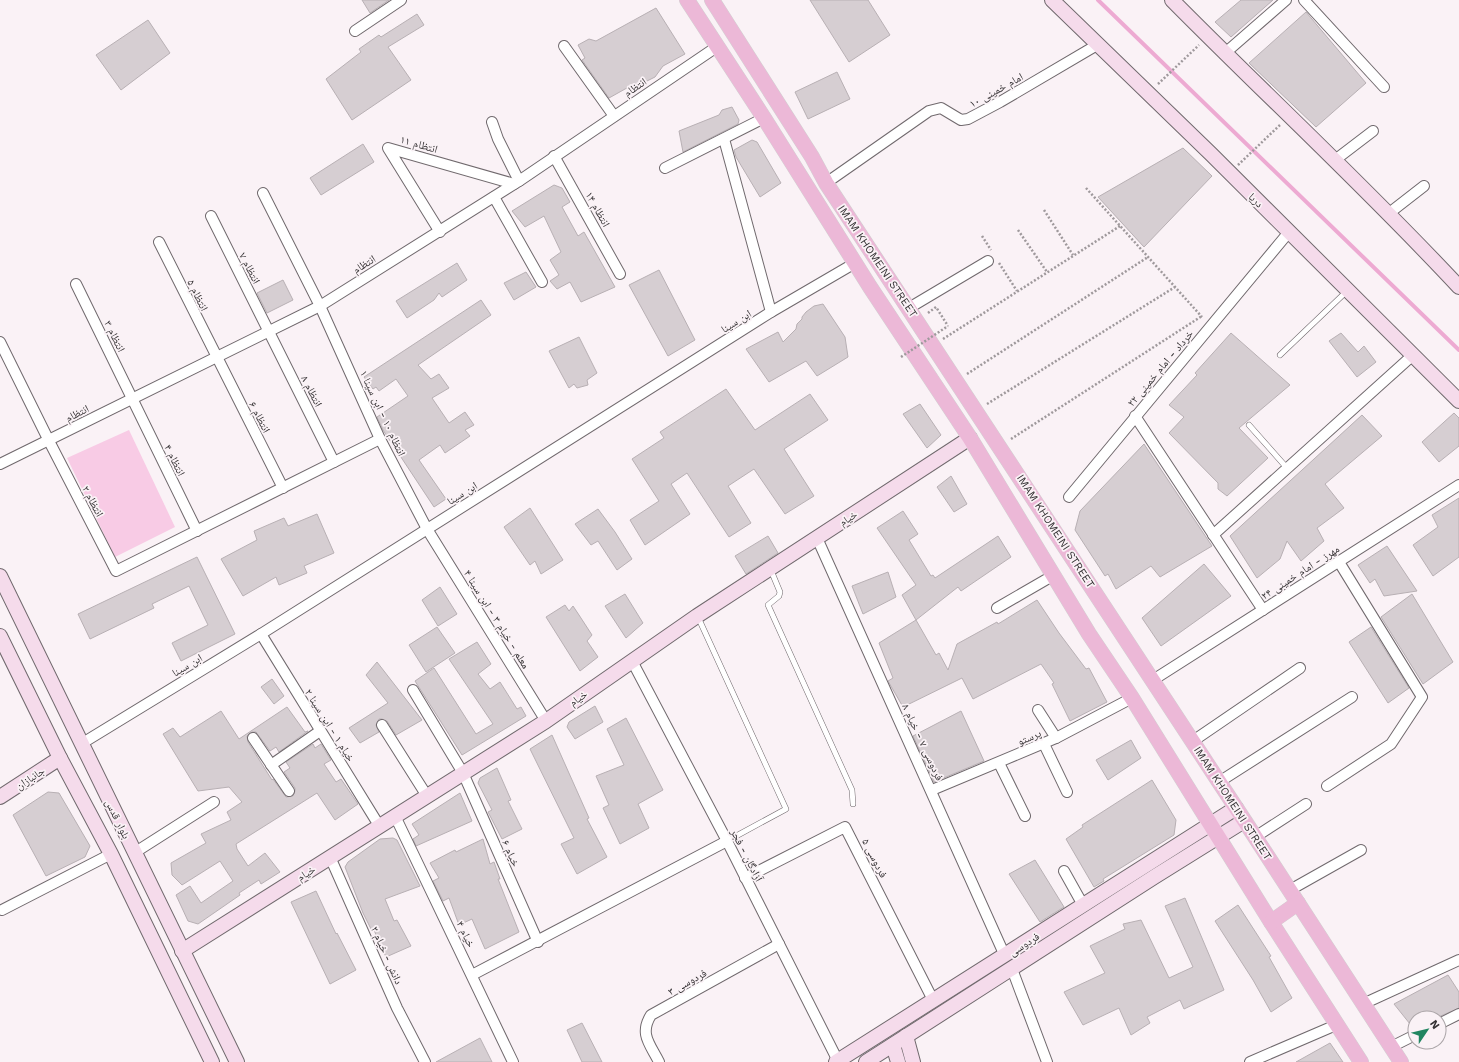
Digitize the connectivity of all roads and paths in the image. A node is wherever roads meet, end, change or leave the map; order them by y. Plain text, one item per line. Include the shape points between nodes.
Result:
1 (401, 0) edge
2 (687, 0) edge
3 (712, 0) edge
4 (1052, 0) edge
5 (1172, 0) edge
6 (1286, 0) edge
7 (1304, 0) edge
8 (355, 30) dead end
9 (1097, 44) junction
10 (564, 46) dead end
11 (718, 46) junction
12 (1191, 52) dead end
13 (1224, 54) junction
14 (1159, 83) dead end
15 (1384, 87) dead end
16 (614, 116) junction
17 (764, 118) junction
18 (492, 122) dead end
19 (791, 125) junction
20 (1277, 128) dead end
21 (1373, 131) dead end
22 (774, 136) junction
23 (724, 139) junction
24 (554, 156) junction
25 (1335, 160) junction
26 (1238, 164) dead end
27 (665, 168) dead end
28 (516, 182) junction
29 (826, 183) junction
30 (1424, 186) dead end
31 (1086, 188) dead end
32 (263, 192) dead end
33 (494, 197) junction
34 (1044, 210) dead end
35 (1388, 214) junction
36 (211, 216) dead end
37 (1120, 226) junction
38 (1018, 230) dead end
39 (440, 232) junction
40 (1289, 232) junction
41 (159, 242) dead end
42 (1074, 255) junction
43 (1148, 257) junction
44 (988, 261) dead end
45 (855, 263) junction
46 (1047, 272) junction
47 (620, 274) dead end
48 (542, 282) dead end
49 (76, 284) dead end
50 (1175, 287) junction
51 (1459, 287) edge
52 (1348, 291) junction
53 (320, 306) junction
54 (936, 307) dead end
55 (910, 308) junction
56 (771, 312) junction
57 (1202, 316) junction
58 (1211, 326) junction
59 (269, 331) junction
60 (0, 342) edge
61 (934, 345) junction
62 (1413, 354) junction
63 (1280, 355) dead end
64 (901, 357) dead end
65 (216, 358) junction
66 (956, 381) junction
67 (133, 398) junction
68 (1459, 401) edge
69 (976, 411) junction
70 (1135, 416) junction
71 (1249, 425) dead end
72 (970, 438) junction
73 (380, 439) junction
74 (48, 441) junction
75 (1000, 446) junction
76 (334, 462) junction
77 (0, 464) edge
78 (1287, 468) junction
79 (1459, 485) edge
80 (283, 488) junction
81 (1069, 497) dead end
82 (427, 530) junction
83 (197, 531) junction
84 (1213, 535) junction
85 (817, 538) junction
86 (1339, 562) junction
87 (770, 568) junction
88 (1054, 575) junction
89 (0, 576) edge
90 (997, 608) dead end
91 (1263, 610) junction
92 (697, 616) junction
93 (261, 634) junction
94 (0, 636) edge
95 (632, 661) junction
96 (1300, 668) dead end
97 (1154, 680) junction
98 (412, 690) dead end
99 (1352, 697) dead end
100 (1132, 698) junction
101 (1038, 710) dead end
102 (546, 721) junction
103 (382, 725) dead end
104 (320, 731) junction
105 (253, 738) dead end
106 (1056, 738) junction
107 (1193, 741) junction
108 (81, 744) junction
109 (1044, 744) junction
110 (60, 758) junction
111 (999, 763) junction
112 (271, 765) junction
113 (463, 773) junction
114 (1220, 782) junction
115 (1327, 786) dead end
116 (932, 790) junction
117 (289, 791) dead end
118 (1066, 792) dead end
119 (427, 796) junction
120 (0, 797) edge
121 (214, 802) dead end
122 (853, 804) dead end
123 (1306, 804) dead end
124 (1240, 814) junction
125 (395, 816) junction
126 (1025, 816) dead end
127 (380, 827) junction
128 (1214, 830) junction
129 (1255, 837) junction
130 (727, 841) junction
131 (1361, 850) dead end
132 (134, 853) junction
133 (111, 854) junction
134 (330, 858) junction
135 (1064, 871) dead end
136 (745, 878) junction
137 (1290, 890) junction
138 (1298, 903) junction
139 (1083, 905) junction
140 (1, 909) edge
141 (1271, 922) junction
142 (538, 942) junction
143 (779, 944) junction
144 (182, 952) junction
145 (1459, 961) edge
146 (1009, 962) junction
147 (472, 975) junction
148 (933, 1000) junction
149 (1363, 1004) junction
150 (1459, 1014) edge
151 (1447, 1020) edge
152 (1336, 1025) junction
153 (906, 1036) junction
154 (1407, 1039) edge
155 (893, 1045) junction
156 (1391, 1047) junction
157 (212, 1062) edge
158 (237, 1062) edge
159 (425, 1062) edge
160 (514, 1062) edge
161 (659, 1062) edge
162 (837, 1062) edge
163 (866, 1062) edge
164 (898, 1062) edge
165 (913, 1062) edge
166 (1047, 1062) edge
167 (1250, 1062) edge
168 (1361, 1062) edge
169 (1401, 1062) edge

1 - 8 street
2 - 11 main road, IMAM KHOMEINI STREET
3 - 19 main road, IMAM KHOMEINI STREET
4 - 9 street, دریا
5 - 13 street
6 - 13 street
7 - 15 street
9 - 29 street, امام خمینی ۱۰ via 968,119 961,120 941,108 929,111
9 - 40 street, دریا
10 - 16 street
11 - 16 street, انتظام
11 - 17 main road, IMAM KHOMEINI STREET
12 - 14 path
13 - 25 street
16 - 24 street, انتظام
17 - 22 main road, IMAM KHOMEINI STREET
17 - 23 street
18 - 28 street
19 - 22 main road
19 - 29 main road, IMAM KHOMEINI STREET
20 - 26 path
21 - 25 street
22 - 45 main road, IMAM KHOMEINI STREET
23 - 27 street
23 - 56 street
24 - 28 street, انتظام
24 - 47 street, انتظام ۱۴
25 - 35 street
28 - 33 street, انتظام
28 - 39 street, انتظام ۱۱ via 388,148
29 - 55 main road, IMAM KHOMEINI STREET
30 - 35 street
31 - 37 path
32 - 53 street, انتظام ۱۰ - ابن سینا ۱
33 - 39 street, انتظام
33 - 48 street
34 - 42 path
35 - 51 street
36 - 59 street, انتظام ۷
37 - 42 path
37 - 43 path
38 - 46 path
39 - 53 street, انتظام
40 - 52 street, دریا
40 - 58 street, خرداد - امام خمینی ۲۲
41 - 65 street, انتظام ۵
42 - 46 path
43 - 50 path
43 - 66 path
44 - 55 street
45 - 56 street, ابن سینا
45 - 72 main road, IMAM KHOMEINI STREET
46 - 61 path
49 - 67 street, انتظام ۳
50 - 57 path
50 - 69 path
52 - 62 street, دریا
52 - 63 lane
53 - 59 street, انتظام
53 - 73 street, انتظام ۱۰ - ابن سینا ۱
54 - 64 path, bridge via 948,326
55 - 61 main road, IMAM KHOMEINI STREET
56 - 82 street, ابن سینا
57 - 58 path
57 - 75 path
58 - 70 street, خرداد - امام خمینی ۲۲
59 - 65 street, انتظام
59 - 76 street, انتظام ۸
60 - 74 street, انتظام ۲
61 - 66 main road, IMAM KHOMEINI STREET
62 - 68 street, دریا
62 - 78 street
65 - 67 street, انتظام
65 - 80 street, انتظام ۶
66 - 69 main road, IMAM KHOMEINI STREET
67 - 74 street, انتظام
67 - 83 street, انتظام ۴
69 - 75 main road, IMAM KHOMEINI STREET
70 - 81 street, خرداد - امام خمینی ۲۲
70 - 84 street
71 - 78 lane
72 - 85 street, خیام
72 - 88 main road, IMAM KHOMEINI STREET
73 - 76 street
73 - 82 street, انتظام ۱۰ - ابن سینا ۱
74 - 77 street, انتظام
74 - 83 street, انتظام ۲ via 116,571
75 - 97 main road, IMAM KHOMEINI STREET
76 - 80 street
78 - 84 street
79 - 86 street, مهرز - امام خمینی ۲۴
80 - 83 street
82 - 93 street, ابن سینا
82 - 102 street, معلم - خیام ۳ - ابن سینا ۴
84 - 91 street
85 - 87 street, خیام
85 - 116 street, فردوسی ۷ - خیام ۸
86 - 91 street, مهرز - امام خمینی ۲۴
86 - 115 street via 1422,697 1391,744
87 - 92 street, خیام
87 - 122 lane via 780,592 768,605 852,790
88 - 90 street
88 - 100 main road, IMAM KHOMEINI STREET via 1089,634
89 - 108 street, بلوار قدس
91 - 97 street, مهرز - امام خمینی ۲۴
92 - 95 street, خیام
92 - 130 lane via 786,809
93 - 104 street, خیام ۱ - این سینا ۲
93 - 108 street, ابن سینا
94 - 110 street, بلوار قدس
95 - 102 street, خیام
95 - 130 street, آزادگان - فجر
96 - 107 street
97 - 107 main road, IMAM KHOMEINI STREET
98 - 113 street, خیام ۶
99 - 114 street
100 - 106 street, پرستو
100 - 128 main road, IMAM KHOMEINI STREET
101 - 106 street
102 - 113 street, خیام
103 - 119 street
104 - 112 street
104 - 127 street, خیام ۱ - این سینا ۲
105 - 112 street
106 - 109 street, پرستو
107 - 114 main road, IMAM KHOMEINI STREET
108 - 132 street, بلوار قدس
109 - 111 street, پرستو
109 - 118 street
110 - 120 street, جانبازان
110 - 133 street, بلوار قدس
111 - 116 street, پرستو
111 - 126 street
112 - 117 street
113 - 119 street, خیام
113 - 142 street, خیام ۶
114 - 124 main road, IMAM KHOMEINI STREET
116 - 146 street, فردوسی ۷ - خیام ۸
119 - 125 street, خیام
121 - 132 street
123 - 129 street
124 - 128 street
124 - 129 main road, IMAM KHOMEINI STREET
125 - 127 street, خیام
125 - 147 street, خیام ۴
127 - 134 street, خیام
128 - 139 street, فردوسی
128 - 141 main road, IMAM KHOMEINI STREET
128 - 146 street, فردوسی
129 - 137 main road, IMAM KHOMEINI STREET
130 - 136 street, آزادگان - فجر
130 - 142 street
131 - 137 street
132 - 144 street, بلوار قدس
133 - 140 street
133 - 157 street, بلوار قدس
134 - 144 street, خیام
134 - 159 street, دانش - خیام ۲ via 397,1008
135 - 139 street
136 - 143 street, آزادگان - فجر
136 - 148 street, فردوسی ۵ via 845,827
137 - 138 main road, IMAM KHOMEINI STREET
138 - 141 main road
138 - 149 main road, IMAM KHOMEINI STREET
139 - 146 street, فردوسی
141 - 152 main road, IMAM KHOMEINI STREET
142 - 147 street
143 - 161 street, فردوسی ۳ via 651,1015 645,1024 645,1034
143 - 162 street, آزادگان - فجر
144 - 158 street, بلوار قدس
145 - 149 street
146 - 148 street, فردوسی
146 - 153 street, فردوسی
146 - 166 street, فردوسی ۷ - خیام ۸
147 - 160 street, خیام ۴
148 - 162 street, فردوسی
149 - 156 main road, IMAM KHOMEINI STREET
150 - 151 street
152 - 167 street
152 - 168 main road, IMAM KHOMEINI STREET
153 - 155 street, فردوسی
153 - 165 street
154 - 156 street
155 - 163 street, فردوسی
155 - 164 street
156 - 169 main road, IMAM KHOMEINI STREET

